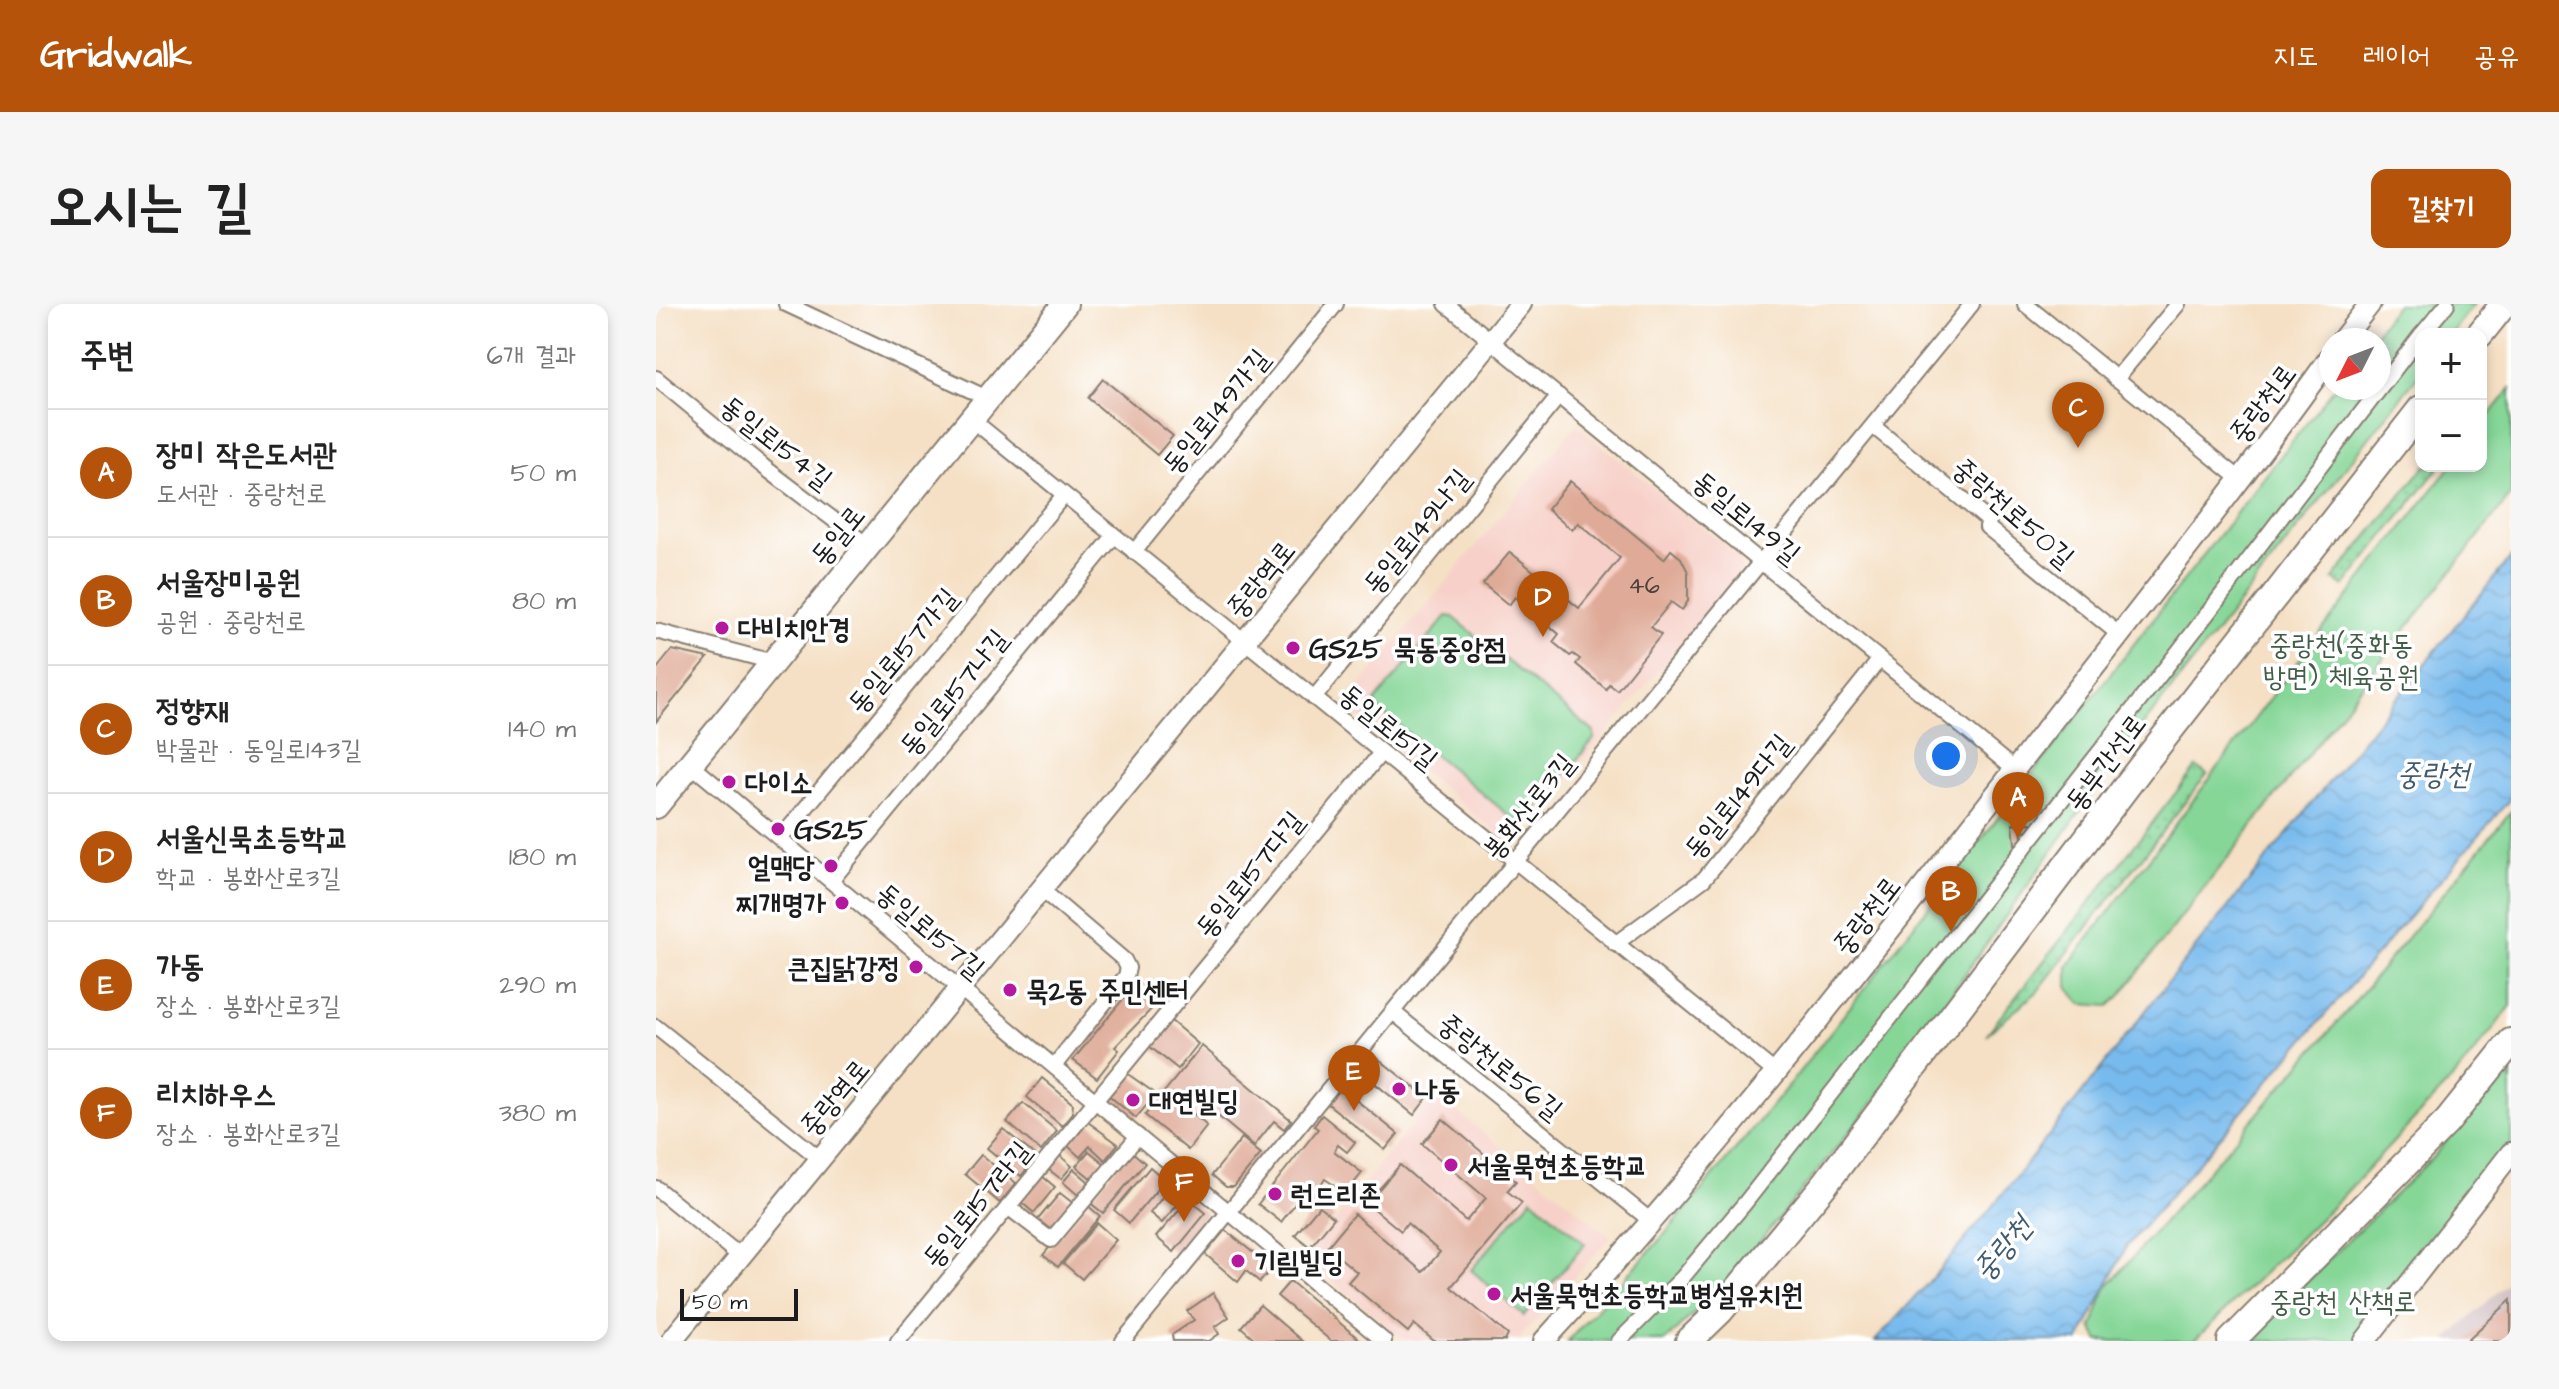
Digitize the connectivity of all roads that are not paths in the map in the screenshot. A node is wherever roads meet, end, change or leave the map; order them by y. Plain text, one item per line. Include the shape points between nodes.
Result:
1 (786, 304) edge
2 (1065, 304) edge
3 (1336, 304) edge
4 (1446, 304) edge
5 (1521, 304) edge
6 (1972, 304) edge
7 (2025, 304) edge
8 (2178, 304) edge
9 (2370, 304) edge
10 (2447, 304) edge
11 (2504, 304) edge
12 (2351, 328) edge
13 (2426, 328) edge
14 (2485, 328) edge
15 (1491, 340) junction
16 (2415, 342) edge
17 (2319, 372) edge
18 (656, 378) edge
19 (2116, 379) junction
20 (1559, 396) junction
21 (987, 398) junction
22 (2415, 417) edge
23 (970, 418) junction
24 (1873, 426) junction
25 (2240, 479) junction
26 (1064, 495) junction
27 (1114, 536) junction
28 (867, 545) junction
29 (1134, 552) junction
30 (1761, 562) junction
31 (656, 631) edge
32 (2121, 636) junction
33 (1244, 642) junction
34 (1880, 659) junction
35 (773, 662) junction
36 (1314, 698) junction
37 (1381, 753) junction
38 (690, 764) junction
39 (2015, 770) junction
40 (656, 806) edge
41 (780, 839) junction
42 (1515, 863) junction
43 (831, 881) junction
44 (1042, 890) junction
45 (1615, 944) junction
46 (960, 988) junction
47 (1393, 1012) junction
48 (656, 1027) edge
49 (2511, 1042) edge
50 (1054, 1066) junction
51 (1776, 1073) junction
52 (1095, 1100) junction
53 (1138, 1136) junction
54 (2511, 1153) edge
55 (819, 1158) junction
56 (656, 1188) edge
57 (1008, 1207) junction
58 (1229, 1212) junction
59 (1651, 1221) junction
60 (740, 1256) junction
61 (671, 1341) edge
62 (898, 1341) edge
63 (1123, 1341) edge
64 (1384, 1341) edge
65 (1544, 1341) edge
66 (1619, 1341) edge
67 (1689, 1341) edge
68 (2231, 1341) edge
69 (2365, 1341) edge

1 - 21 street
2 - 21 main road, 동일로
3 - 29 street, 동일로149가길
4 - 15 street, 동일로149길
5 - 15 street, 중랑역로
6 - 24 street, 봉화산로3길
7 - 19 street
8 - 19 street
9 - 12 street
10 - 13 street
11 - 14 highway
15 - 20 street, 동일로149길
15 - 33 street, 중랑역로
16 - 66 street via 1805,1128 1683,1277
17 - 25 street, 중랑천로
18 - 28 street, 동일로154길
19 - 25 street
20 - 30 street, 동일로149길
20 - 36 street, 동일로149나길
21 - 23 main road, 동일로
22 - 67 highway, 동부간선로 via 1825,1184
23 - 26 street, 동일로151길
23 - 28 main road, 동일로
24 - 30 street, 봉화산로3길
24 - 32 street, 중랑천로50길
25 - 32 street, 중랑천로
26 - 27 street, 동일로151길
26 - 41 street, 동일로157가길
27 - 29 street, 동일로151길
27 - 43 street, 동일로157나길
28 - 35 main road, 동일로
29 - 33 street, 동일로151길
30 - 34 street, 동일로149길
30 - 42 street, 봉화산로3길
31 - 35 street
32 - 39 street, 중랑천로
33 - 36 street, 동일로151길
33 - 44 street, 중랑역로
34 - 39 street, 동일로149길
34 - 45 street, 동일로149다길 via 1704,879
35 - 38 main road, 동일로
36 - 37 street, 동일로151길
37 - 42 street, 동일로151길
37 - 52 street, 동일로157다길
38 - 40 main road, 동일로
38 - 41 street, 동일로157길
39 - 51 street, 중랑천로
41 - 43 street, 동일로157길
42 - 45 street, 동일로151길
42 - 47 street, 봉화산로3길
43 - 46 street, 동일로157길
44 - 46 street, 중랑역로
44 - 50 street via 1128,968
45 - 51 street, 동일로151길
46 - 50 street, 동일로157길
46 - 55 street, 중랑역로
47 - 58 street, 봉화산로3길
47 - 59 street, 중랑천로56길
48 - 55 street
49 - 68 highway via 2447,1122
50 - 52 street, 동일로157길
51 - 59 street, 중랑천로
52 - 53 street, 동일로157길
52 - 57 street, 동일로157라길
53 - 57 street via 1051,1240
53 - 58 street, 동일로157길
54 - 69 street
55 - 60 street, 중랑역로
56 - 60 street
57 - 62 street, 동일로157라길
58 - 63 street, 봉화산로3길
58 - 64 street, 동일로157길
59 - 65 street, 중랑천로
60 - 61 street, 중랑역로

